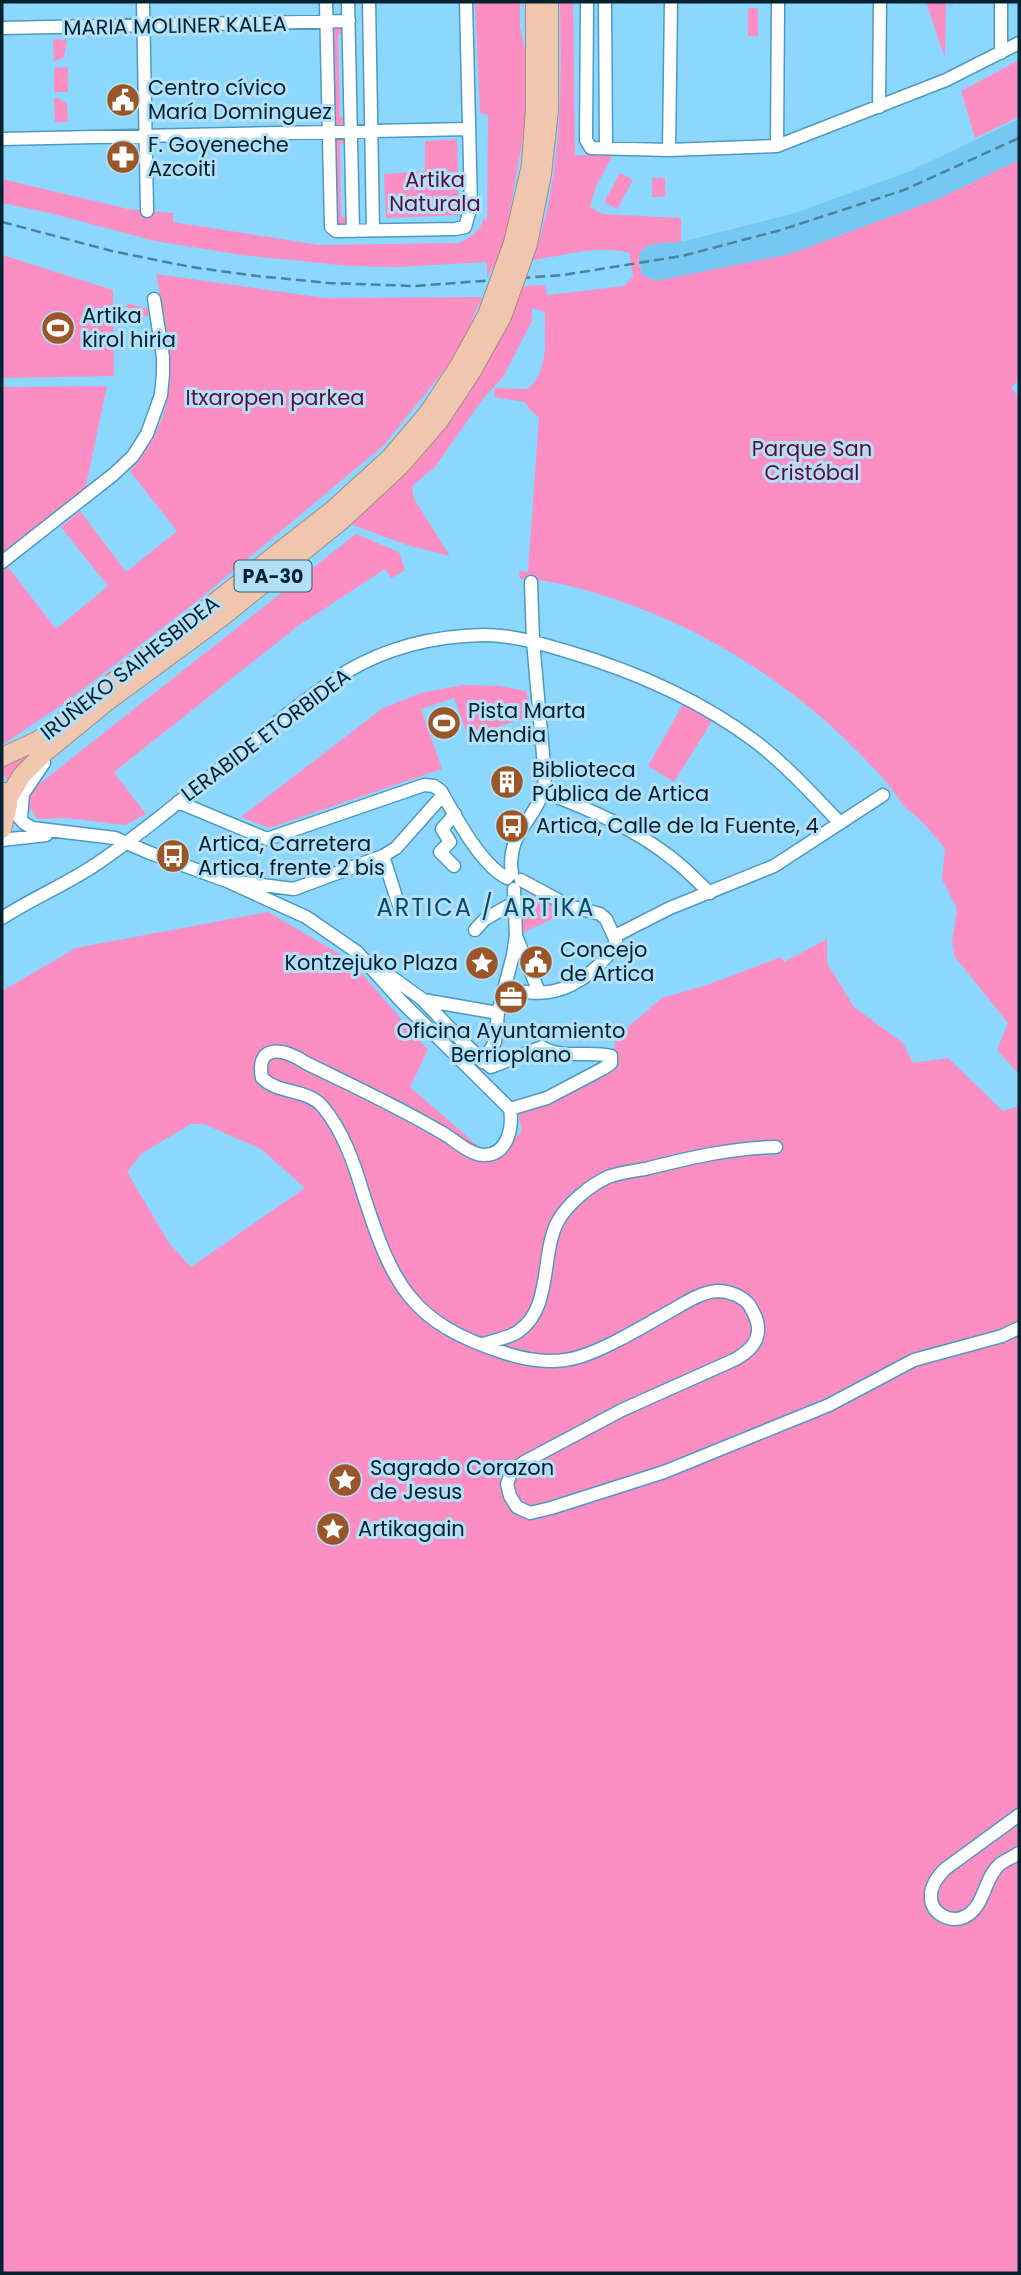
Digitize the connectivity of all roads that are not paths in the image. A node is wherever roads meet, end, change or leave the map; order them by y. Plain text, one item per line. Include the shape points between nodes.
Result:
1 (143, 2) edge
2 (326, 2) edge
3 (348, 2) edge
4 (369, 2) edge
5 (466, 2) edge
6 (528, 2) edge
7 (535, 2) edge
8 (551, 2) edge
9 (587, 2) edge
10 (605, 2) edge
11 (671, 2) edge
12 (778, 2) edge
13 (880, 2) edge
14 (1001, 2) edge
15 (349, 21) junction
16 (327, 23) junction
17 (144, 27) junction
18 (2, 29) edge
19 (536, 42) junction
20 (1019, 43) edge
21 (1001, 53) junction
22 (879, 107) junction
23 (469, 129) junction
24 (372, 131) junction
25 (328, 132) junction
26 (352, 132) junction
27 (145, 134) junction
28 (2, 139) edge
29 (777, 146) junction
30 (606, 148) junction
31 (668, 150) junction
32 (147, 211) dead end
33 (373, 230) junction
34 (353, 231) junction
35 (520, 244) junction
36 (154, 299) dead end
37 (494, 316) junction
38 (2, 562) edge
39 (531, 582) dead end
40 (533, 641) junction
41 (58, 741) junction
42 (2, 757) edge
43 (544, 792) junction
44 (443, 794) junction
45 (883, 795) dead end
46 (5, 797) edge
47 (178, 802) junction
48 (455, 814) junction
49 (20, 819) junction
50 (840, 823) junction
51 (2, 829) edge
52 (76, 832) junction
53 (2, 841) edge
54 (125, 842) junction
55 (383, 856) junction
56 (454, 866) dead end
57 (227, 881) junction
58 (514, 885) junction
59 (710, 893) junction
60 (399, 906) dead end
61 (2, 918) edge
62 (475, 930) dead end
63 (516, 935) junction
64 (615, 936) junction
65 (363, 959) junction
66 (504, 990) junction
67 (539, 992) junction
68 (422, 999) junction
69 (498, 1013) junction
70 (483, 1062) junction
71 (510, 1109) junction
72 (776, 1147) dead end
73 (1019, 1328) edge
74 (484, 1344) junction
75 (1019, 1815) edge
76 (1019, 1853) edge

1 - 17 street
2 - 16 street
3 - 15 street
4 - 24 street
5 - 23 street
6 - 19 highway
7 - 19 highway, IRUÑEKO SAIHESBIDEA / PA-30
8 - 35 highway, IRUÑEKO SAIHESBIDEA / PA-30 via 549,110 542,174
9 - 30 street via 586,141 591,148
10 - 30 street
11 - 31 street
12 - 29 street
13 - 22 street
14 - 21 street
15 - 16 street, MARIA MOLINER KALEA
15 - 26 street
16 - 17 street, MARIA MOLINER KALEA
16 - 25 street
17 - 18 street, MARIA MOLINER KALEA
17 - 27 street
19 - 35 highway, IRUÑEKO SAIHESBIDEA / PA-30 via 531,165
20 - 21 street
21 - 22 street
22 - 29 street
23 - 24 street
23 - 33 street via 471,206 465,226
24 - 26 street
24 - 33 street
25 - 26 street
25 - 27 street
25 - 34 street via 331,227 336,232
26 - 34 street
27 - 28 street
27 - 32 street
29 - 31 street
30 - 31 street
33 - 34 street
35 - 37 highway, IRUÑEKO SAIHESBIDEA / PA-30, bridge
36 - 38 street via 163,374 147,434 114,474
37 - 41 highway, IRUÑEKO SAIHESBIDEA / PA-30 via 472,371 439,421 399,467 222,617
37 - 42 highway, IRUÑEKO SAIHESBIDEA / PA-30 via 429,412 390,458 334,509 39,740
39 - 40 street
40 - 43 street
40 - 47 street, LERABIDE ETORBIDEA via 484,635 429,640 373,659 302,703
40 - 50 street, LERABIDE ETORBIDEA via 603,661 702,706 779,761
41 - 46 highway, IRUÑEKO SAIHESBIDEA / PA-30
41 - 49 street, IRUÑEKO SAIHESBIDEA via 23,794
43 - 58 street via 512,848
43 - 59 street via 629,829 673,859
44 - 47 street via 424,785 267,839
44 - 48 street
44 - 55 street via 396,848
45 - 50 street
46 - 49 street
46 - 51 highway, PA-30
47 - 54 street, LERABIDE ETORBIDEA
48 - 56 street via 442,829 450,842 440,852
48 - 58 street via 471,842
49 - 52 street via 32,828
50 - 59 street via 774,866
52 - 53 street
52 - 54 street
54 - 57 street
54 - 61 street, LERABIDE ETORBIDEA via 63,886
55 - 57 street via 294,888
55 - 60 street
57 - 65 street via 306,917
58 - 62 street
58 - 63 street
58 - 64 street via 600,914
59 - 64 street
63 - 66 street
63 - 67 street
64 - 67 street via 612,951 575,984
65 - 68 street
65 - 71 street
66 - 67 street
66 - 69 street
68 - 69 street
68 - 70 street
69 - 70 street via 495,1042
70 - 71 street via 499,1065 542,1047 560,1054 611,1056 611,1063 604,1068 547,1098
71 - 74 street via 511,1132 496,1152 485,1155 471,1152 293,1054 274,1051 262,1062 262,1078 271,1087 314,1098 329,1116 352,1159 396,1280 441,1326
72 - 74 street via 701,1154 608,1177 581,1195 554,1231 533,1315 517,1332
73 - 74 street via 914,1360 830,1405 664,1472 530,1513 517,1507 510,1496 507,1484 512,1470 622,1410 749,1351 758,1329 755,1314 747,1301 734,1293 716,1291 605,1346 562,1360 523,1358
75 - 76 street via 944,1869 932,1889 933,1908 954,1919 974,1911 999,1865

